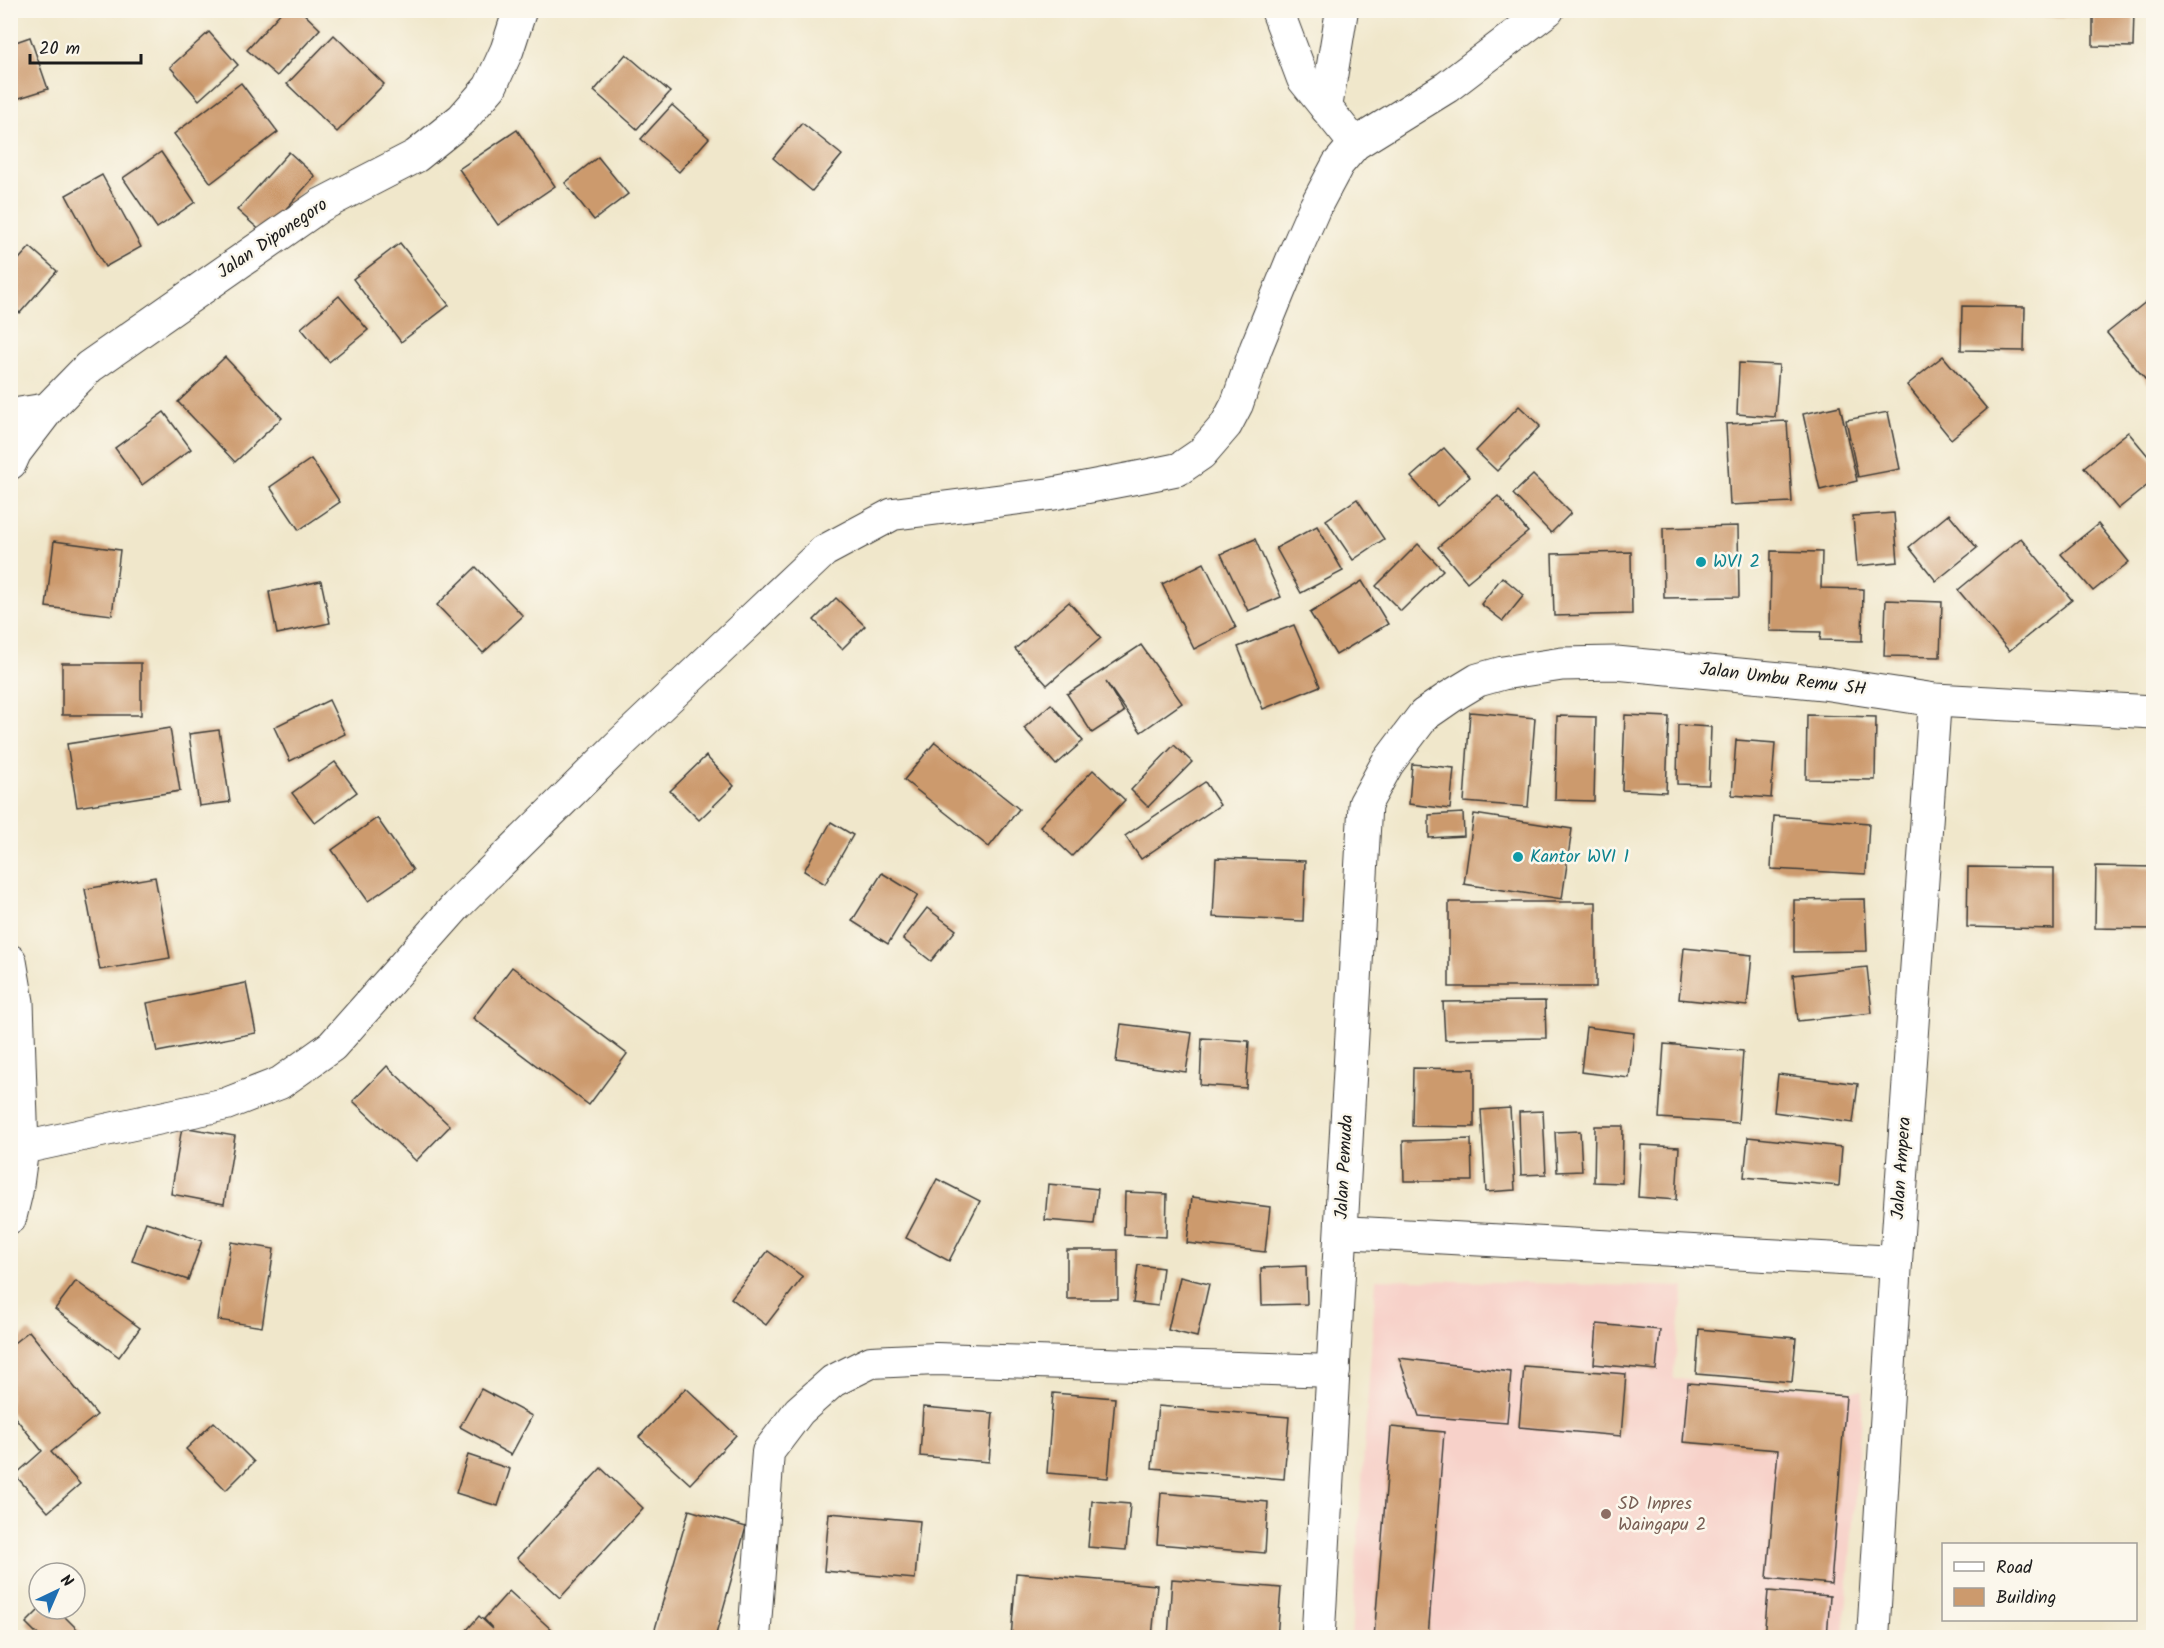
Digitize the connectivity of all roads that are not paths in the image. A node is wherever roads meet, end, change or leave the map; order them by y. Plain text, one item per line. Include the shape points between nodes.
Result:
1 (520, 10) edge
2 (1277, 10) edge
3 (1342, 10) edge
4 (1548, 10) edge
5 (1326, 108) junction
6 (1355, 144) junction
7 (48, 409) junction
8 (10, 415) edge
9 (10, 463) edge
10 (1935, 700) junction
11 (2154, 712) edge
12 (1424, 715) joint
13 (10, 961) edge
14 (22, 1148) junction
15 (10, 1217) edge
16 (1341, 1232) junction
17 (1896, 1262) junction
18 (1334, 1371) junction
19 (754, 1638) edge
20 (1318, 1638) edge
21 (1872, 1638) edge

1 - 7 main road, Jalan Diponegoro via 490,87 462,119 416,156 321,205 181,302 89,367
2 - 5 street via 1303,79
3 - 5 street
4 - 6 street via 1447,87
5 - 6 street
6 - 14 street via 1338,164 1309,219 1237,404 1226,425 1201,454 1179,469 1145,476 1051,494 893,514 824,551 457,905 332,1046 280,1083 226,1104
7 - 8 street
7 - 9 main road, Jalan Diponegoro
10 - 11 main road, Jalan Umbu Remu SH
10 - 12 main road, Jalan Umbu Remu SH via 1708,671 1616,663 1562,664 1478,680
10 - 17 street, Jalan Ampera
12 - 16 main road, Jalan Pemuda via 1387,764 1365,804
13 - 14 main road via 17,1002
14 - 15 main road
16 - 17 street
16 - 18 main road, Jalan Pemuda
17 - 21 street, Jalan Ampera
18 - 19 street via 936,1359 871,1362 833,1381 799,1411 768,1452
18 - 20 main road, Jalan Pemuda

